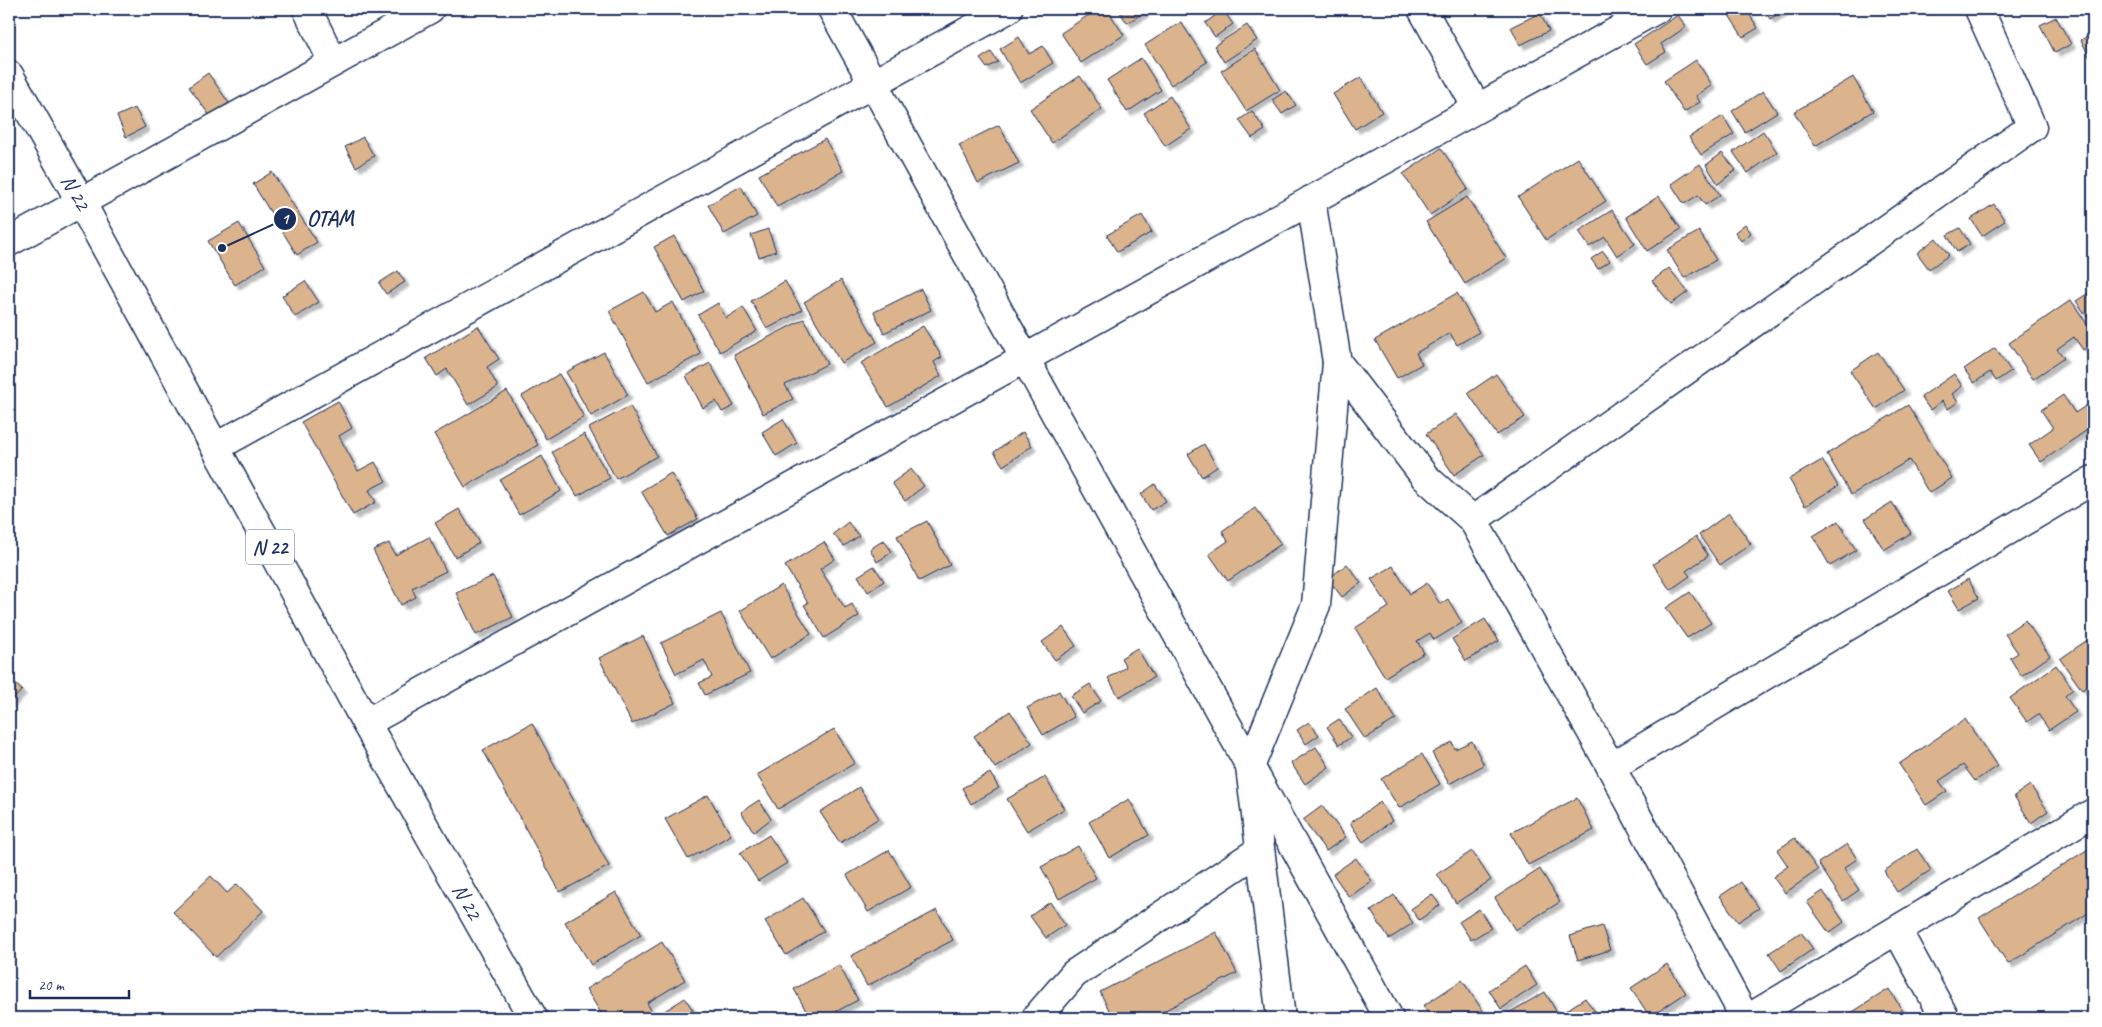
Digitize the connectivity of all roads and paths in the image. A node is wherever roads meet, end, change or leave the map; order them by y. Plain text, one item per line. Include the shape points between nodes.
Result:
1 (307, 9) edge
2 (430, 9) edge
3 (832, 9) edge
4 (1008, 9) edge
5 (1422, 9) edge
6 (1657, 9) edge
7 (1979, 9) edge
8 (334, 62) junction
9 (9, 75) edge
10 (873, 84) junction
11 (1477, 108) junction
12 (1311, 200) junction
13 (81, 202) junction
14 (9, 242) edge
15 (1025, 359) junction
16 (1337, 362) junction
17 (216, 447) junction
18 (2093, 480) edge
19 (1473, 520) junction
20 (366, 723) junction
21 (1250, 767) junction
22 (1611, 767) junction
23 (2093, 813) edge
24 (1260, 850) junction
25 (1897, 930) junction
26 (534, 1018) edge
27 (1036, 1018) edge
28 (1281, 1018) edge
29 (1389, 1018) edge
30 (1745, 1018) edge
31 (1748, 1018) edge
32 (1945, 1018) edge

1 - 8 street
2 - 8 street
3 - 10 street
4 - 10 street
5 - 11 street
6 - 11 street
7 - 19 street via 2032,127
8 - 13 street
9 - 13 street, N 22 / N 22
10 - 15 street
10 - 17 street
11 - 12 street
12 - 15 street
12 - 16 street
13 - 14 street
13 - 17 street, N 22 / N 22
15 - 20 street
15 - 21 street
16 - 19 street via 1425,477
16 - 21 street via 1316,604
17 - 20 street, N 22 / N 22
18 - 22 street
19 - 22 street
20 - 26 street, N 22 / N 22
21 - 24 street
21 - 29 street
22 - 30 street
23 - 25 street
24 - 27 street via 1074,974
24 - 28 street
25 - 31 street
25 - 32 street

